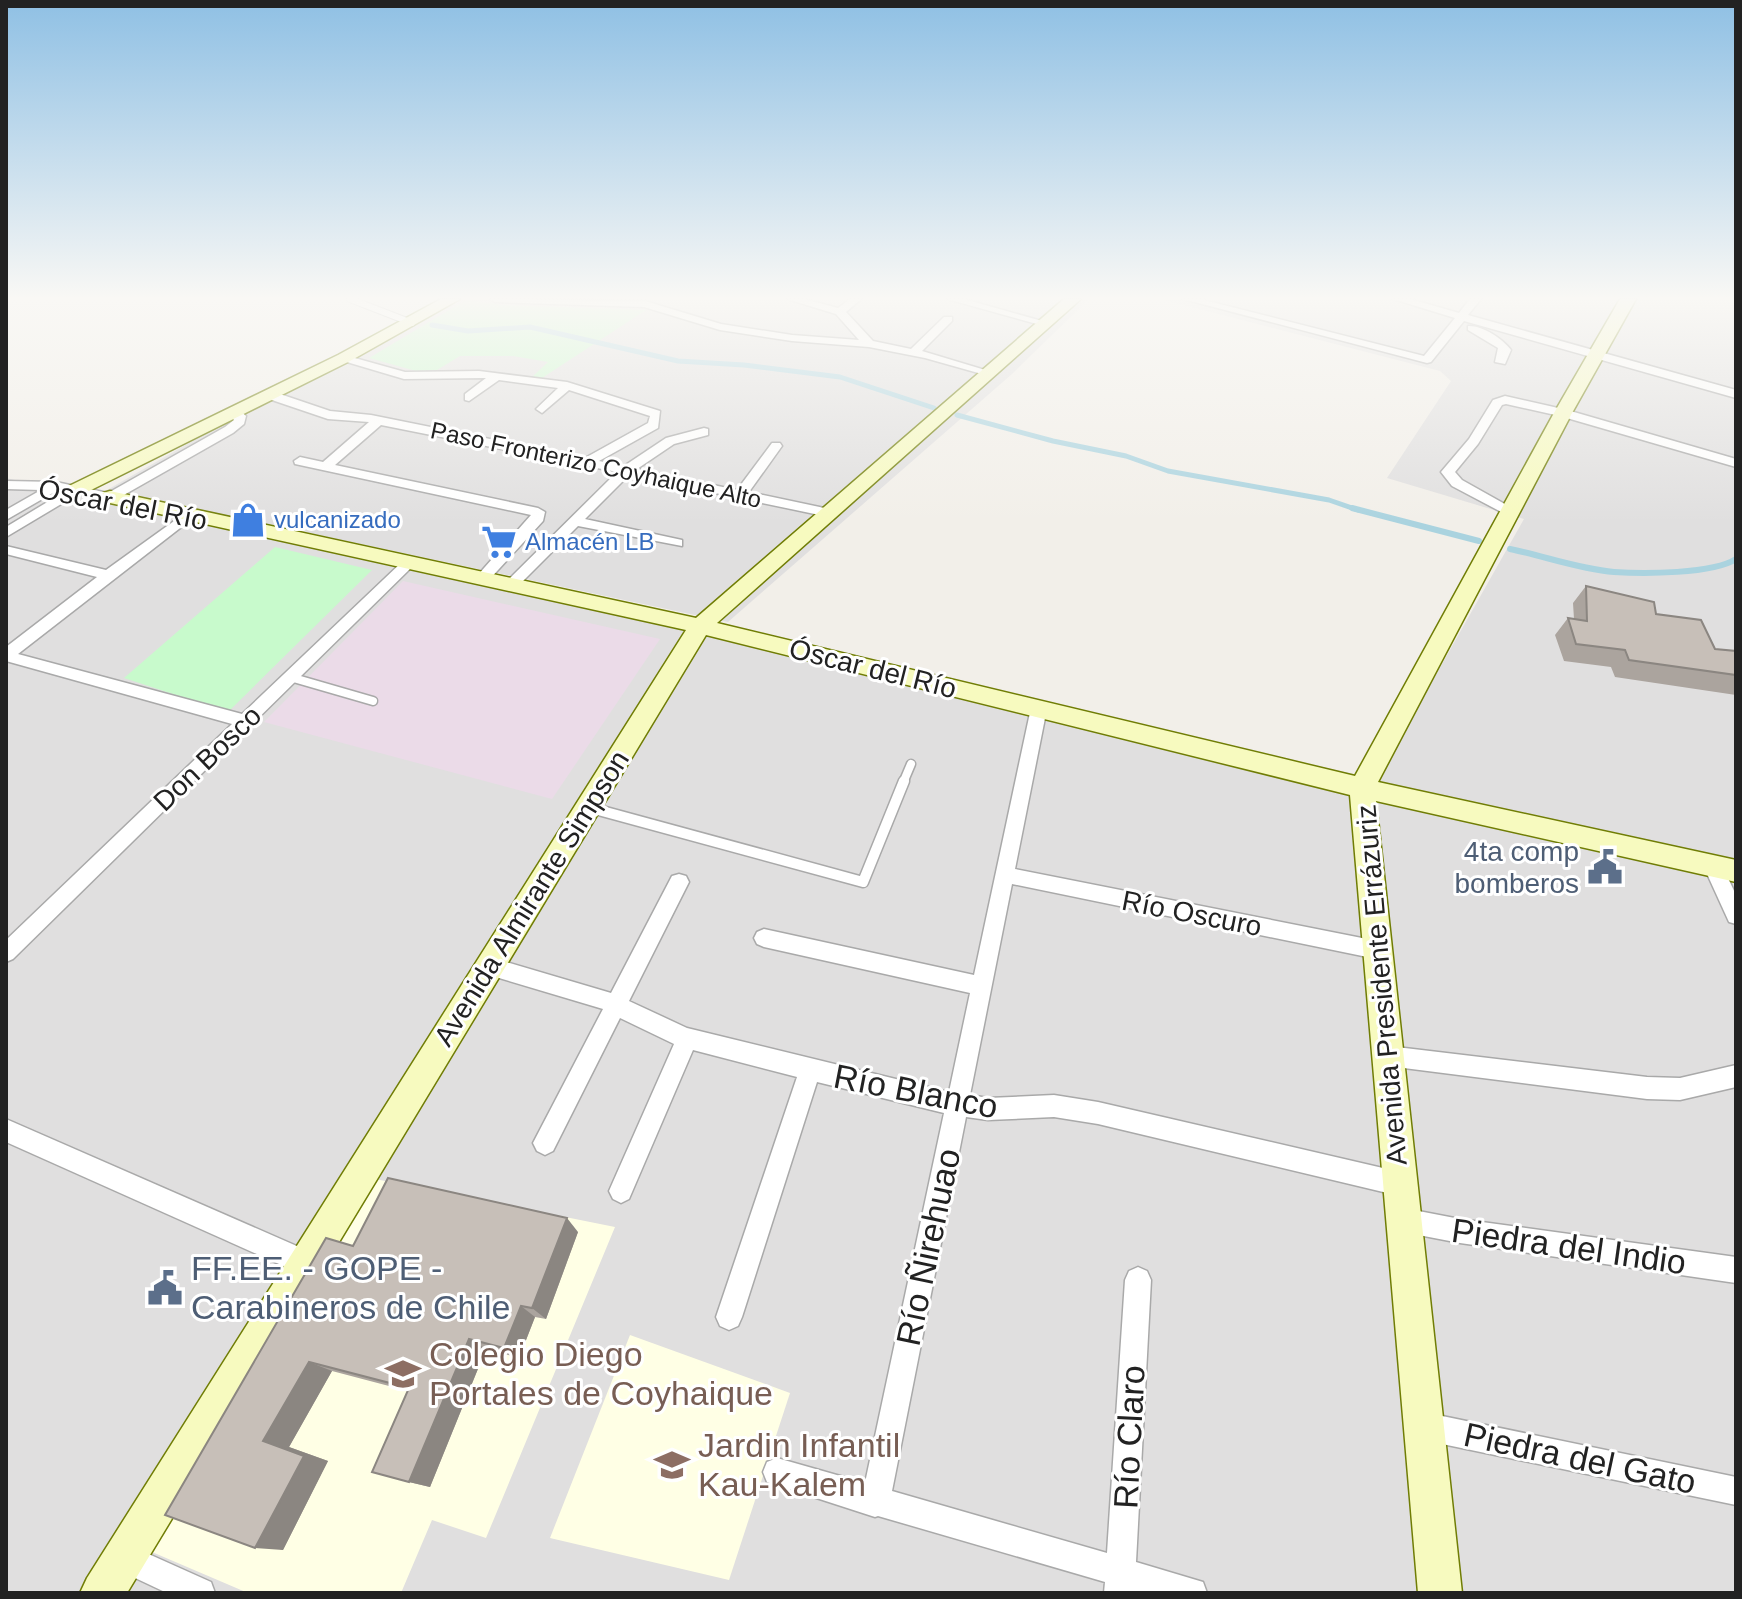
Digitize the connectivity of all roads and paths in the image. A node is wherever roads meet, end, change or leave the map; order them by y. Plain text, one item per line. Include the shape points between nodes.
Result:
1 (989, 373) edge
2 (313, 374) edge
3 (396, 374) edge
4 (1585, 374) edge
5 (1663, 374) edge
6 (497, 376) junction
7 (567, 386) junction
8 (1736, 394) edge
9 (270, 395) junction
10 (469, 397) dead end
11 (542, 409) dead end
12 (234, 412) junction
13 (1563, 413) junction
14 (378, 421) junction
15 (704, 432) dead end
16 (1736, 444) edge
17 (776, 446) dead end
18 (300, 461) dead end
19 (587, 462) junction
20 (1733, 462) edge
21 (326, 466) junction
22 (626, 470) junction
23 (6, 485) edge
24 (56, 486) junction
25 (76, 490) junction
26 (741, 494) junction
27 (110, 497) junction
28 (1512, 512) junction
29 (829, 513) junction
30 (188, 515) junction
31 (6, 516) edge
32 (575, 521) junction
33 (6, 533) edge
34 (677, 543) dead end
35 (6, 550) edge
36 (408, 564) junction
37 (110, 576) junction
38 (482, 579) junction
39 (511, 585) junction
40 (700, 626) junction
41 (6, 656) edge
42 (290, 677) junction
43 (373, 701) dead end
44 (1039, 708) junction
45 (245, 721) junction
46 (911, 764) dead end
47 (1362, 788) junction
48 (588, 807) junction
49 (1724, 868) edge
50 (1006, 875) junction
51 (679, 882) dead end
52 (1736, 916) edge
53 (764, 938) dead end
54 (1377, 950) junction
55 (6, 953) edge
56 (489, 966) junction
57 (982, 986) junction
58 (617, 1004) junction
59 (687, 1038) junction
60 (1388, 1056) junction
61 (810, 1070) junction
62 (1736, 1076) edge
63 (958, 1106) junction
64 (6, 1130) edge
65 (545, 1143) dead end
66 (1400, 1184) junction
67 (621, 1191) dead end
68 (1403, 1220) junction
69 (306, 1263) junction
70 (1736, 1270) edge
71 (1138, 1280) dead end
72 (729, 1317) dead end
73 (1423, 1426) junction
74 (777, 1472) dead end
75 (1736, 1491) edge
76 (875, 1503) junction
77 (124, 1558) junction
78 (1120, 1583) edge
79 (102, 1593) edge
80 (200, 1593) edge
81 (1192, 1593) edge
82 (1440, 1593) edge

1 - 29 street, Avenida Almirante Simpson
2 - 9 street
3 - 6 street
4 - 13 street, Avenida Presidente Errázuriz
5 - 8 street
6 - 7 street
6 - 10 street
7 - 11 street
7 - 19 street via 656,414 654,425
9 - 12 street
9 - 14 street, Paso Fronterizo Coyhaique Alto via 328,415
12 - 25 street
12 - 27 street via 240,421 229,430
13 - 20 street
13 - 28 street, Avenida Presidente Errázuriz
13 - 28 street via 1514,401 1497,403 1448,472 1457,483
14 - 19 street, Paso Fronterizo Coyhaique Alto
14 - 21 street
15 - 22 street via 670,441
16 - 20 street
17 - 26 street
18 - 21 street
19 - 22 street, Paso Fronterizo Coyhaique Alto
21 - 38 street via 538,512
22 - 26 street, Paso Fronterizo Coyhaique Alto
22 - 32 street
23 - 24 street, Óscar del Río
24 - 25 street, Óscar del Río
24 - 31 street
25 - 27 street, Óscar del Río
25 - 33 street
26 - 29 street, Paso Fronterizo Coyhaique Alto
27 - 30 street, Óscar del Río
28 - 47 street, Avenida Presidente Errázuriz
29 - 40 street, Avenida Almirante Simpson
30 - 36 street, Óscar del Río
30 - 37 street
32 - 34 street
32 - 39 street
35 - 37 street
36 - 38 street, Óscar del Río
36 - 42 street, Don Bosco
37 - 41 street
38 - 39 street, Óscar del Río
39 - 40 street, Óscar del Río
40 - 44 street, Óscar del Río
40 - 48 street, Avenida Almirante Simpson
41 - 45 street
42 - 43 lane
42 - 45 street, Don Bosco
44 - 47 street, Óscar del Río
44 - 50 street, Río Ñirehuao
45 - 55 street, Don Bosco
46 - 48 lane via 863,882
47 - 49 street, Óscar del Río
47 - 54 street, Avenida Presidente Errázuriz
48 - 56 street, Avenida Almirante Simpson
49 - 52 street
50 - 54 street, Río Oscuro
50 - 57 street, Río Ñirehuao
51 - 58 street
53 - 57 street
54 - 60 street, Avenida Presidente Errázuriz
56 - 58 street, Río Blanco
56 - 69 street, Avenida Almirante Simpson
57 - 63 street, Río Ñirehuao
58 - 59 street, Río Blanco
58 - 65 street
59 - 61 street, Río Blanco
59 - 67 street
60 - 62 street via 1647,1088 1680,1089
60 - 66 street, Avenida Presidente Errázuriz
61 - 63 street, Río Blanco
61 - 72 street
63 - 66 street, Río Blanco via 1054,1106 1098,1113
63 - 76 street, Río Ñirehuao
64 - 69 street
66 - 68 street, Avenida Presidente Errázuriz
68 - 70 street, Piedra del Indio
68 - 73 street, Avenida Presidente Errázuriz
69 - 77 street, Avenida Almirante Simpson
71 - 78 street, Río Claro
73 - 75 street, Piedra del Gato
73 - 82 street, Avenida Presidente Errázuriz
74 - 76 street
76 - 78 street
77 - 79 street, Avenida Almirante Simpson
77 - 80 street
78 - 81 street

